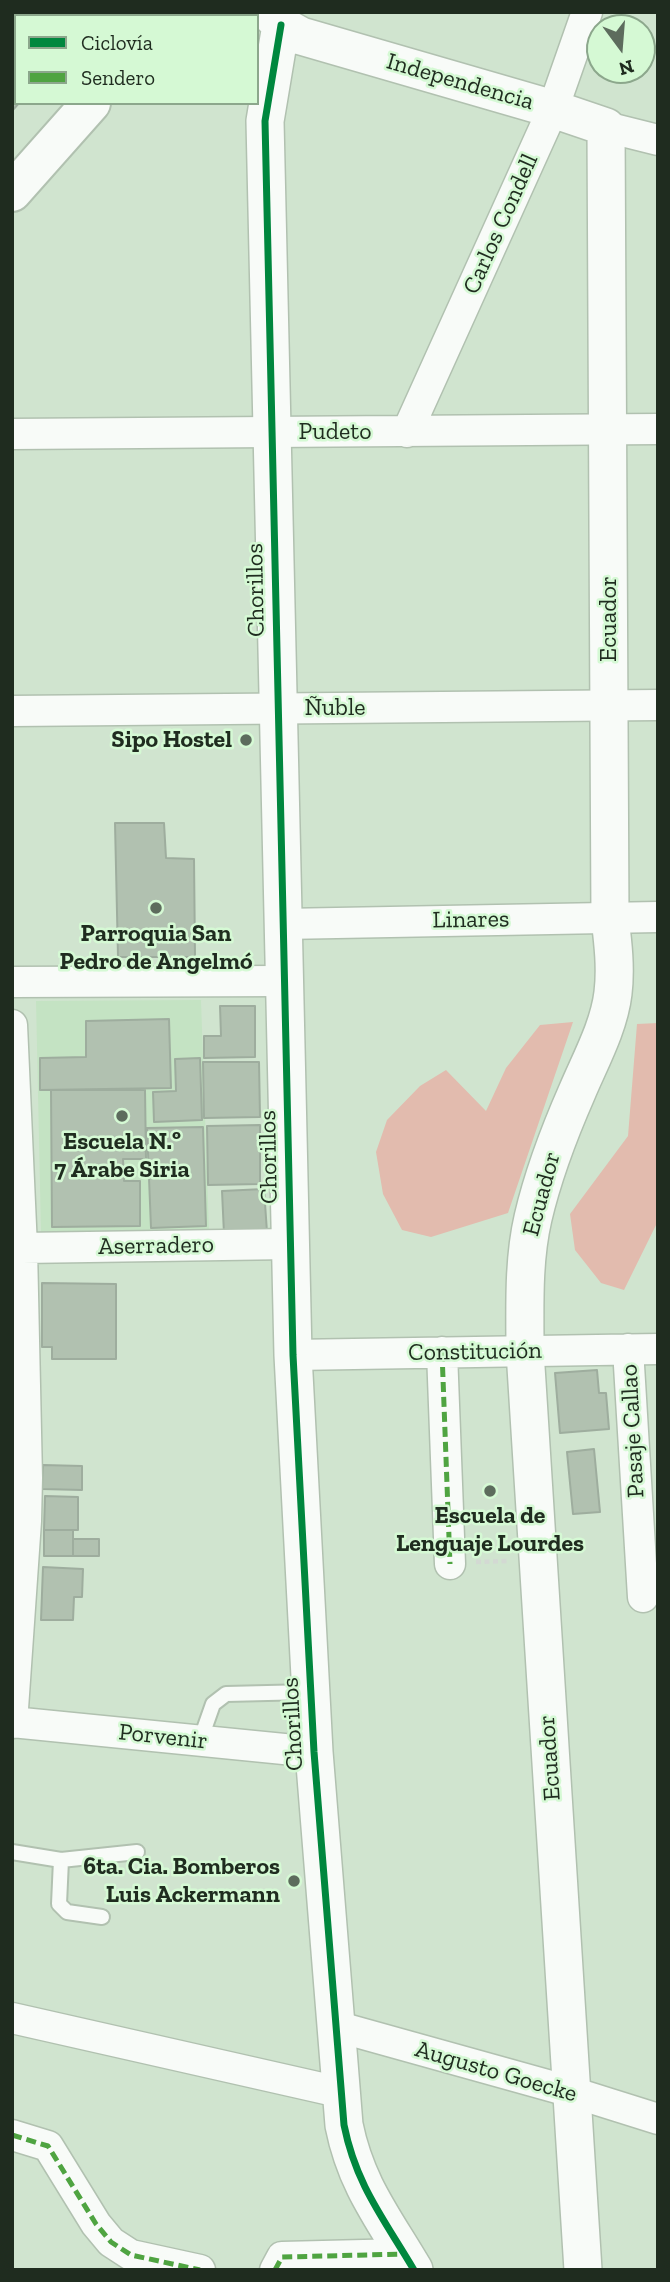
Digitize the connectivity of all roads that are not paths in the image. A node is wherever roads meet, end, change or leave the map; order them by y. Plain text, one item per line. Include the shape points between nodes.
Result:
1 (587, 12) edge
2 (275, 19) edge
3 (259, 102) edge
4 (89, 105) edge
5 (554, 109) junction
6 (257, 112) edge
7 (606, 127) junction
8 (658, 140) edge
9 (12, 192) edge
10 (658, 429) edge
11 (608, 430) junction
12 (272, 432) junction
13 (407, 432) junction
14 (12, 434) edge
15 (658, 705) edge
16 (610, 706) junction
17 (278, 709) junction
18 (12, 710) edge
19 (658, 917) edge
20 (610, 918) junction
21 (284, 924) junction
22 (284, 981) junction
23 (12, 982) edge
24 (12, 1025) edge
25 (14, 1117) edge
26 (290, 1244) junction
27 (22, 1248) junction
28 (628, 1349) junction
29 (658, 1349) edge
30 (525, 1351) junction
31 (442, 1352) junction
32 (293, 1355) junction
33 (450, 1564) road end
34 (643, 1597) dead end
35 (311, 1692) junction
36 (12, 1722) edge
37 (201, 1741) junction
38 (314, 1752) junction
39 (12, 1852) edge
40 (136, 1852) dead end
41 (61, 1860) junction
42 (102, 1917) dead end
43 (12, 2018) edge
44 (335, 2026) junction
45 (339, 2092) junction
46 (572, 2092) junction
47 (658, 2119) edge
48 (12, 2135) edge
49 (409, 2262) edge
50 (200, 2270) edge
51 (275, 2270) edge
52 (583, 2270) edge

1 - 5 street, Carlos Condell
2 - 3 street, Chorillos
2 - 5 street, Independencia via 321,43
4 - 9 main road
5 - 7 street, Independencia
5 - 13 street, Carlos Condell
6 - 12 street, Chorillos
7 - 8 street, Independencia
7 - 11 street, Ecuador
10 - 11 street, Pudeto
11 - 13 street, Pudeto
11 - 16 street, Ecuador
12 - 13 street, Pudeto
12 - 14 street, Pudeto
12 - 17 street, Chorillos
15 - 16 street, Ñuble
16 - 17 street, Ñuble
16 - 20 street, Ecuador
17 - 18 street, Ñuble
17 - 21 street, Chorillos
19 - 20 street, Linares
20 - 21 street, Linares
20 - 30 street, Ecuador via 614,957 607,1022 561,1129 532,1219
21 - 22 street, Chorillos
22 - 23 street
22 - 26 street, Chorillos
24 - 25 street
25 - 27 street
26 - 27 street, Aserradero
26 - 32 street, Chorillos
27 - 36 street via 26,1521
28 - 29 street, Constitución
28 - 30 street, Constitución
28 - 34 street, Pasaje Callao
30 - 31 street, Constitución
30 - 46 street, Ecuador
31 - 32 street, Constitución
31 - 33 street
32 - 35 street, Chorillos
35 - 37 lane via 226,1694 214,1704
35 - 38 street, Chorillos
36 - 37 street, Porvenir
37 - 38 street, Porvenir
38 - 44 street, Chorillos
39 - 41 lane
40 - 41 lane
41 - 42 lane via 58,1904 67,1912
43 - 45 street
44 - 45 street, Chorillos
44 - 46 street, Augusto Goecke
45 - 49 street, Chorillos via 357,2173
46 - 47 street, Augusto Goecke
46 - 52 street, Ecuador
48 - 50 street via 48,2147 111,2242 131,2255
49 - 51 street via 282,2257

